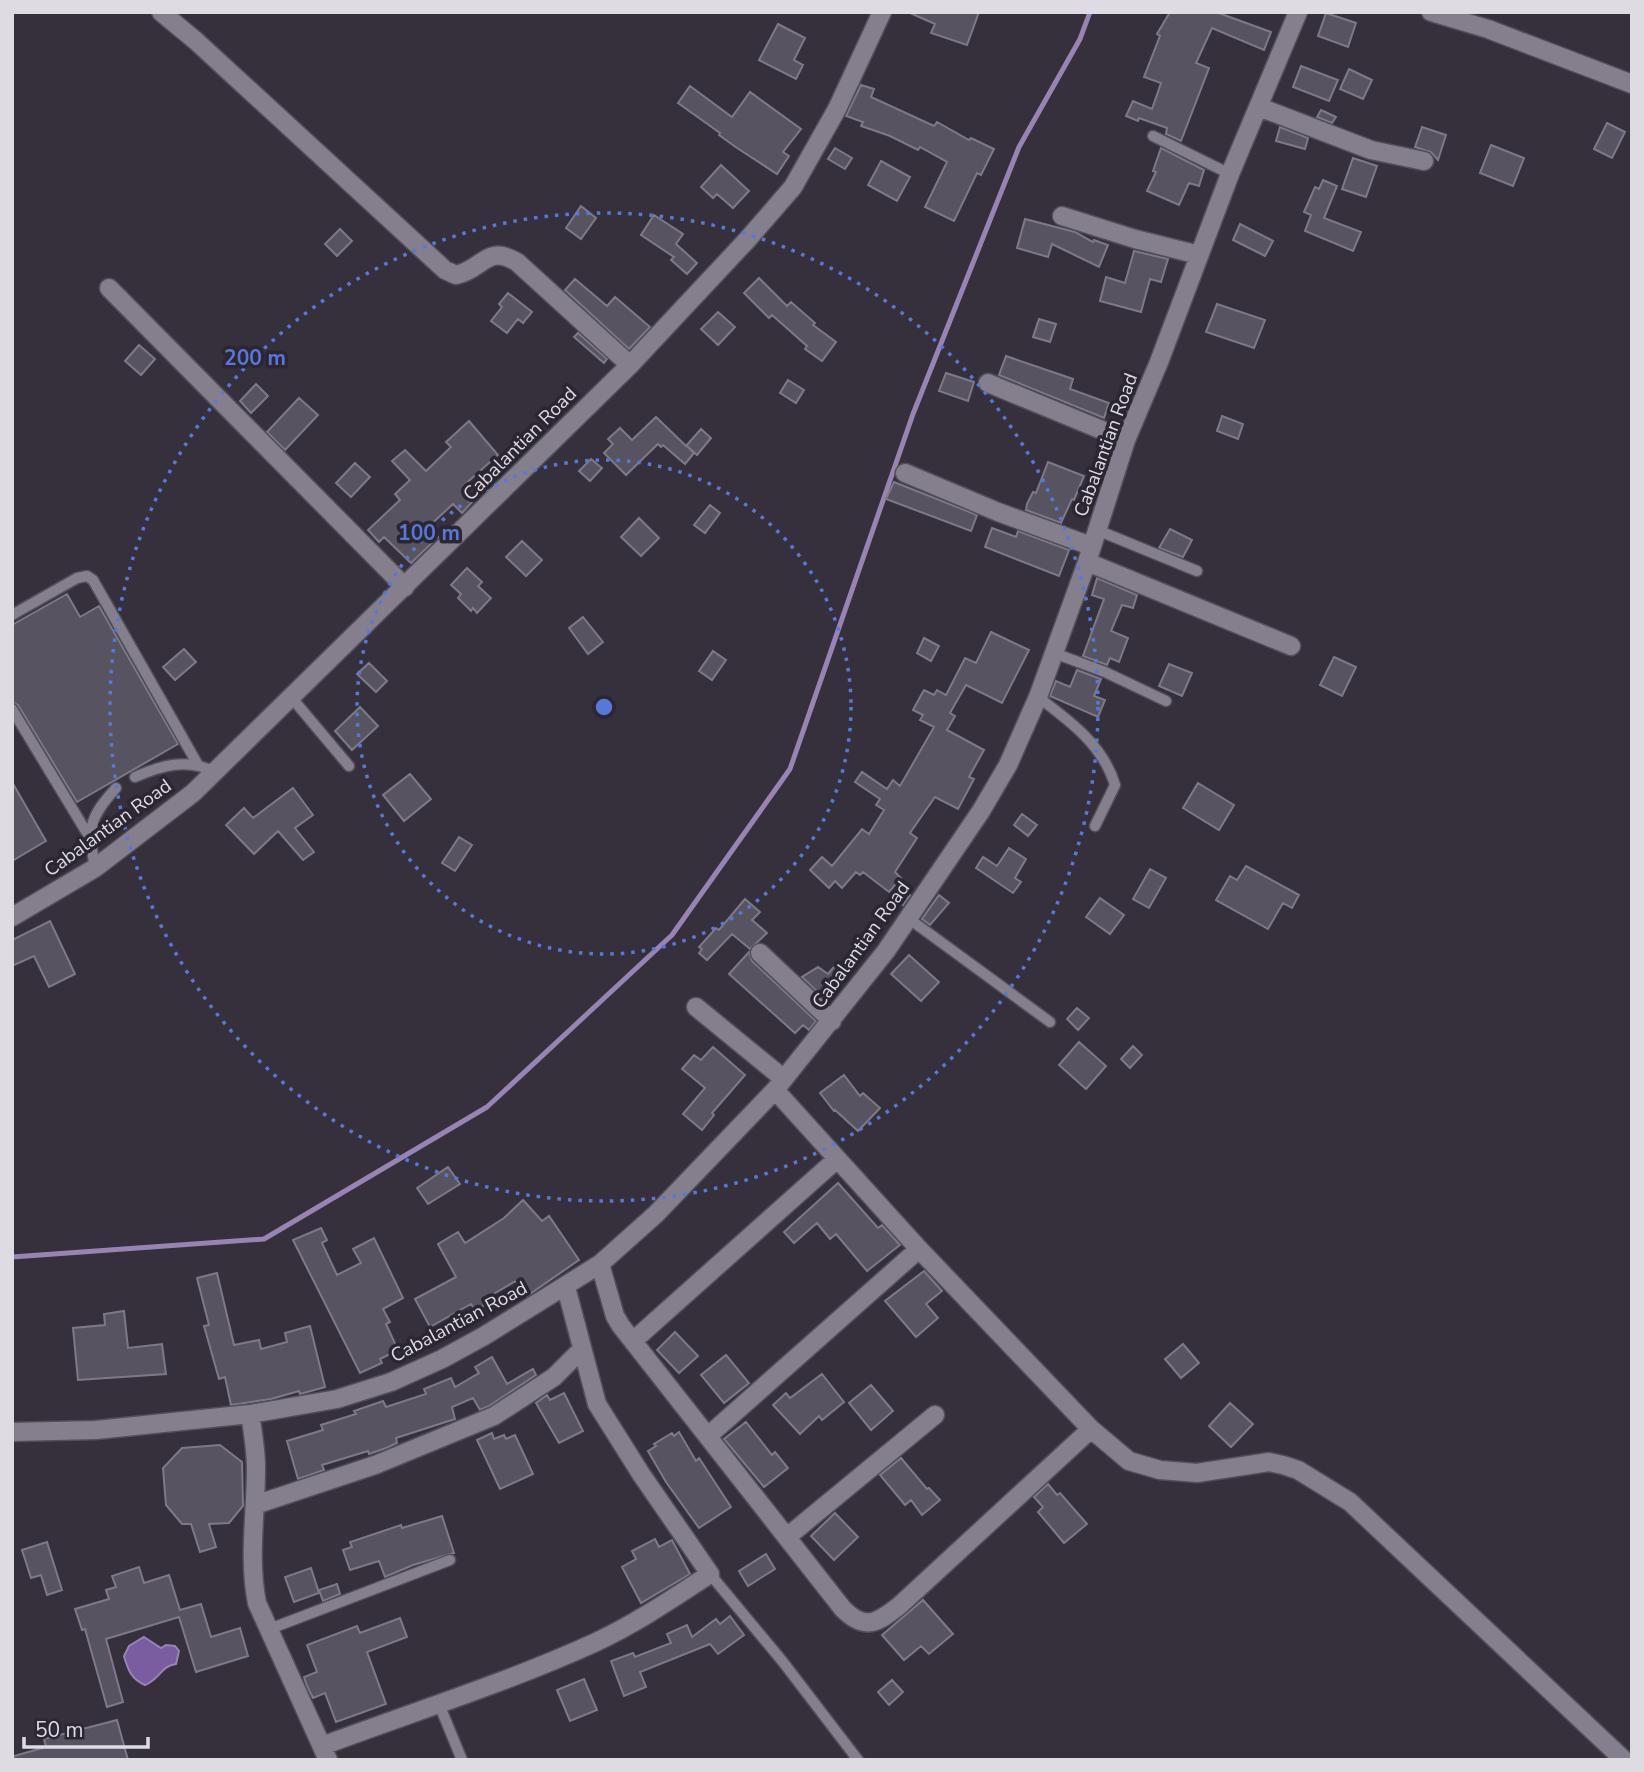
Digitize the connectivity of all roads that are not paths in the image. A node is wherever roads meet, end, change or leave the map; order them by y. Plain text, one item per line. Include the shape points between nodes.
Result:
1 (161, 12) edge
2 (882, 12) edge
3 (1298, 12) edge
4 (1431, 12) edge
5 (1632, 84) edge
6 (1259, 107) junction
7 (1153, 135) dead end
8 (1424, 161) dead end
9 (1230, 174) junction
10 (1062, 216) dead end
11 (1199, 255) junction
12 (109, 288) dead end
13 (630, 365) junction
14 (988, 383) dead end
15 (1126, 440) junction
16 (905, 474) dead end
17 (1092, 546) junction
18 (1198, 571) dead end
19 (405, 587) junction
20 (12, 615) edge
21 (1291, 646) dead end
22 (1054, 653) junction
23 (291, 697) junction
24 (1038, 697) junction
25 (1166, 701) dead end
26 (12, 709) edge
27 (198, 765) junction
28 (349, 766) dead end
29 (215, 772) junction
30 (135, 777) dead end
31 (116, 788) dead end
32 (1095, 826) dead end
33 (90, 838) junction
34 (95, 867) junction
35 (12, 917) edge
36 (908, 918) junction
37 (760, 953) dead end
38 (696, 1007) dead end
39 (832, 1021) junction
40 (1050, 1022) dead end
41 (780, 1084) junction
42 (836, 1159) junction
43 (919, 1249) junction
44 (600, 1264) junction
45 (566, 1287) junction
46 (633, 1341) junction
47 (582, 1350) junction
48 (250, 1414) junction
49 (935, 1415) dead end
50 (1091, 1429) junction
51 (12, 1433) edge
52 (708, 1436) junction
53 (254, 1505) junction
54 (787, 1536) junction
55 (450, 1560) dead end
56 (710, 1574) junction
57 (267, 1630) junction
58 (439, 1704) junction
59 (326, 1753) edge
60 (462, 1760) edge
61 (858, 1760) edge
62 (1624, 1760) edge

1 - 13 street via 445,270 456,275 486,257 508,257
2 - 13 street, Cabalantian Road via 837,109 793,187
3 - 6 street, Cabalantian Road
4 - 5 street
6 - 8 street via 1371,150
6 - 9 street, Cabalantian Road
7 - 9 lane
9 - 11 street, Cabalantian Road
10 - 11 street
11 - 15 street, Cabalantian Road
12 - 19 street
13 - 19 street, Cabalantian Road
14 - 15 street
15 - 17 street, Cabalantian Road
16 - 17 street
17 - 18 lane
17 - 21 street
17 - 22 street, Cabalantian Road
19 - 23 street, Cabalantian Road
20 - 27 lane via 78,578 93,580
22 - 24 street, Cabalantian Road
22 - 25 lane
23 - 28 lane
23 - 29 street, Cabalantian Road
24 - 32 lane via 1072,723 1110,767 1115,785
24 - 36 street, Cabalantian Road via 988,799
26 - 33 lane
27 - 29 lane
27 - 30 lane via 170,764
29 - 34 street, Cabalantian Road
31 - 33 lane via 91,823
33 - 34 lane
34 - 35 street, Cabalantian Road
36 - 39 street, Cabalantian Road
36 - 40 lane
37 - 39 street
38 - 41 street
39 - 41 street, Cabalantian Road
41 - 42 street
41 - 44 street, Cabalantian Road via 656,1214
42 - 43 street
42 - 46 street
43 - 50 street
43 - 52 street
44 - 45 street, Cabalantian Road
44 - 46 street via 615,1316
45 - 47 street
45 - 48 street, Cabalantian Road via 453,1353 391,1382 337,1399
46 - 52 street
47 - 53 street via 554,1377 494,1416 375,1465
47 - 56 street via 606,1420
48 - 51 street, Cabalantian Road via 96,1430
48 - 53 street via 256,1455
49 - 54 street
50 - 54 street via 916,1592 874,1622 863,1624 853,1619
50 - 62 street via 1129,1461 1160,1471 1197,1473 1269,1462 1297,1470 1350,1502
52 - 54 street
53 - 57 street via 252,1577
55 - 57 lane
56 - 58 street via 595,1642
56 - 61 lane
57 - 59 street
58 - 59 street
58 - 60 lane

